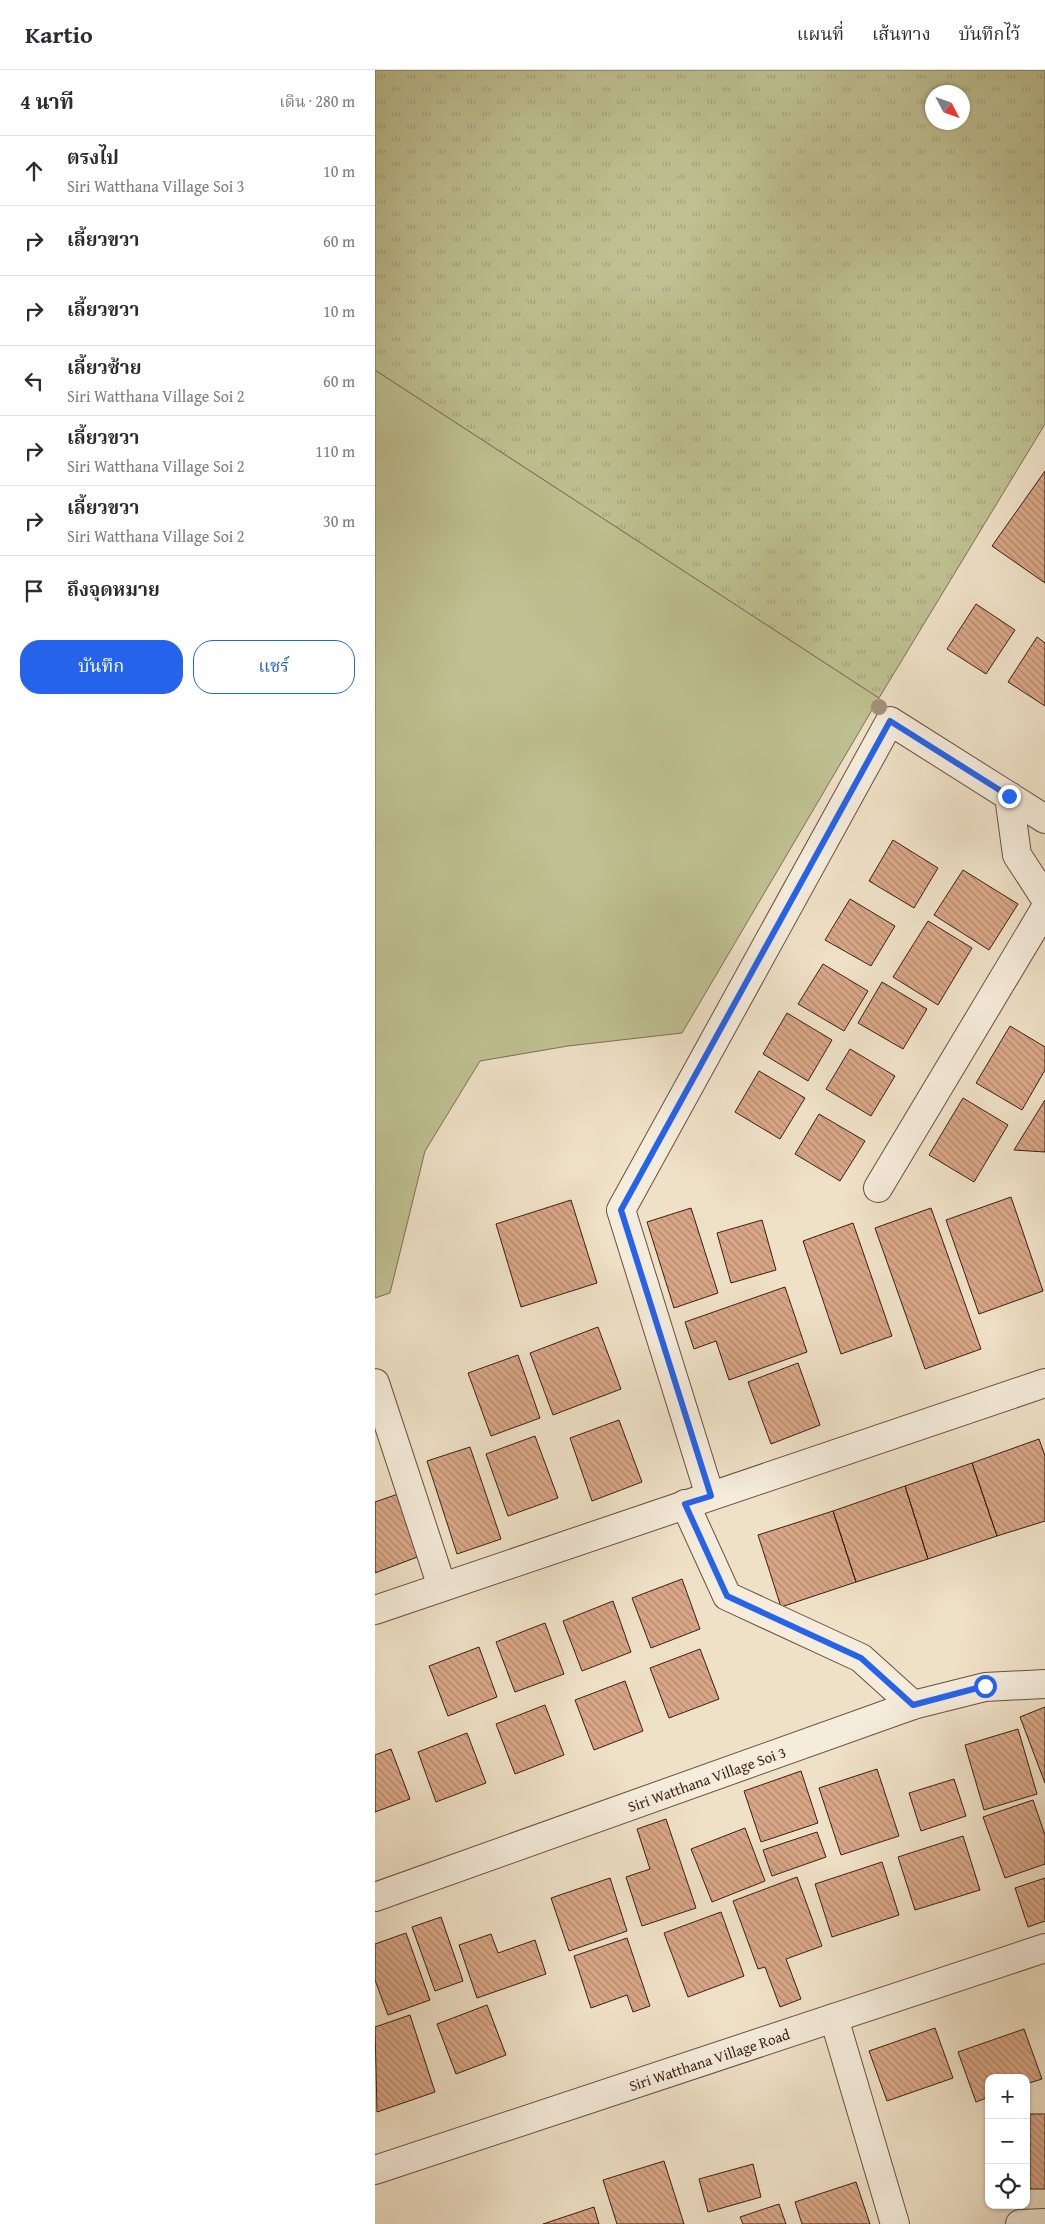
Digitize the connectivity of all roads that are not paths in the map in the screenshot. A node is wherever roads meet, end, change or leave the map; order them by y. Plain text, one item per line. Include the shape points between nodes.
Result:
1 (1009, 796) junction
2 (1045, 819) edge
3 (1045, 898) edge
4 (1045, 909) edge
5 (878, 1188) dead end
6 (375, 1383) edge
7 (1045, 1383) edge
8 (698, 1500) junction
9 (442, 1587) junction
10 (375, 1610) edge
11 (1045, 1684) edge
12 (913, 1705) junction
13 (375, 1897) edge
14 (1045, 1948) edge
15 (834, 2018) junction
16 (375, 2170) edge
17 (1045, 2223) edge
18 (895, 2224) edge
19 (1020, 2224) edge

1 - 2 street
1 - 3 street via 1017,855
1 - 8 street via 890,721 621,1210
4 - 5 street
6 - 9 street
7 - 8 street
8 - 9 street
8 - 12 street via 727,1596 861,1658
9 - 10 street
11 - 12 street, Siri Watthana Village Soi 3 via 985,1686
12 - 13 street, Siri Watthana Village Soi 3
14 - 15 street, Siri Watthana Village Road
15 - 16 street, Siri Watthana Village Road
15 - 18 street
17 - 19 street

